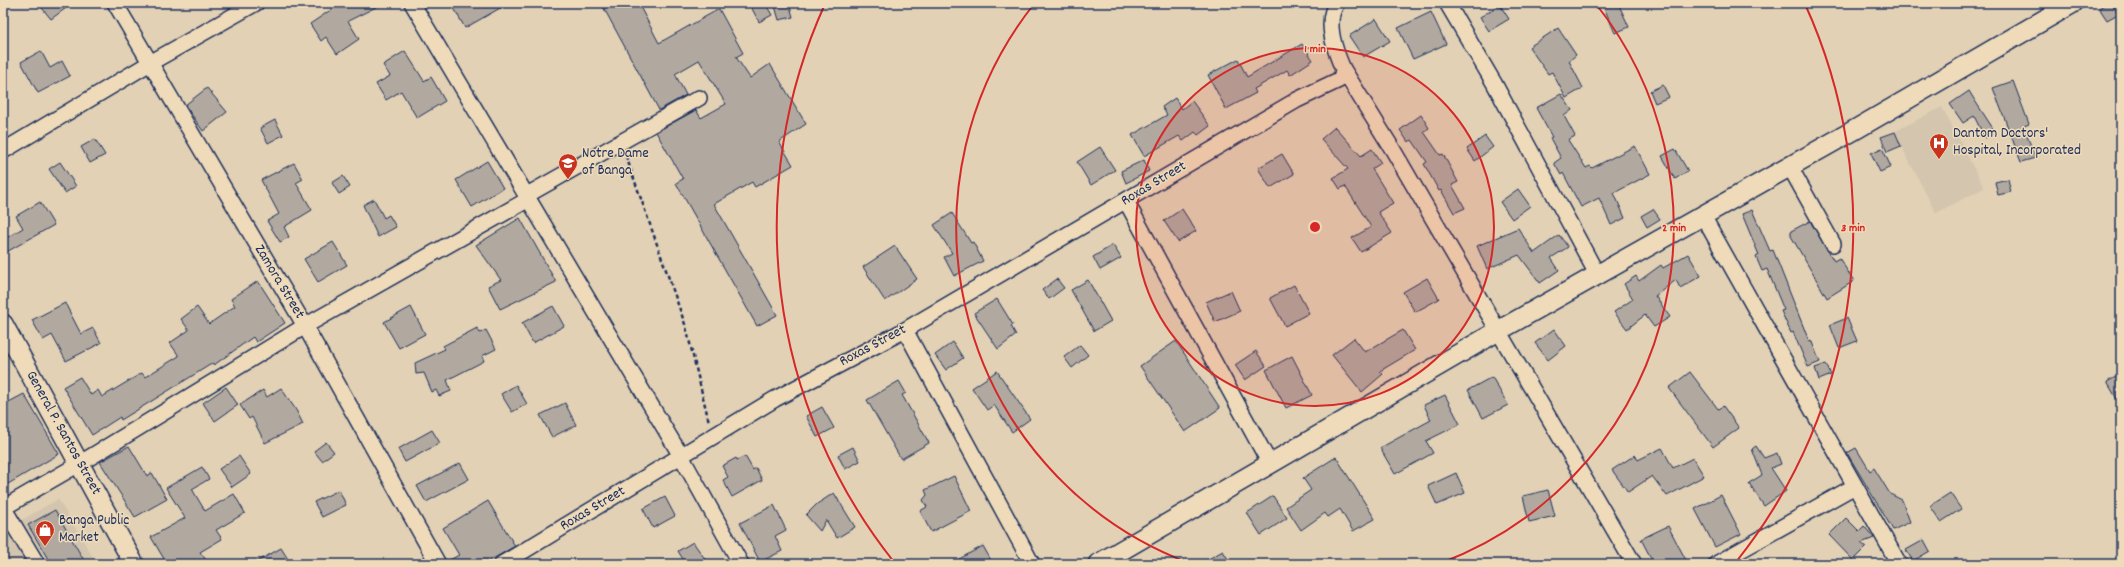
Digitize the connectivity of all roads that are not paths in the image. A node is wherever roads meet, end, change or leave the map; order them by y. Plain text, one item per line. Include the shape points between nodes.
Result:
1 (115, 3) edge
2 (256, 3) edge
3 (412, 3) edge
4 (1337, 3) edge
5 (1447, 3) edge
6 (2073, 3) edge
7 (150, 63) junction
8 (1343, 69) junction
9 (699, 98) dead end
10 (3, 151) edge
11 (1790, 167) junction
12 (528, 197) junction
13 (1126, 201) junction
14 (1703, 216) junction
15 (1833, 244) dead end
16 (1598, 276) junction
17 (3, 324) edge
18 (305, 326) junction
19 (905, 330) junction
20 (1498, 331) junction
21 (681, 456) junction
22 (80, 464) junction
23 (1270, 464) junction
24 (1855, 486) junction
25 (3, 508) edge
26 (37, 564) edge
27 (134, 564) edge
28 (438, 564) edge
29 (502, 564) edge
30 (741, 564) edge
31 (1032, 564) edge
32 (1098, 564) edge
33 (1634, 564) edge
34 (1716, 564) edge
35 (1899, 564) edge

1 - 7 street, Zamora Street
2 - 7 street
3 - 12 street
4 - 8 street via 1331,14 1331,28
5 - 16 street via 1494,83
6 - 11 main road
7 - 10 street
7 - 18 street, Zamora Street
8 - 13 street, Roxas Street via 1338,80 1297,100
8 - 20 street
9 - 12 street
11 - 14 main road
11 - 15 street
12 - 18 street
12 - 21 street
13 - 19 street, Roxas Street
13 - 23 street
14 - 16 main road
14 - 24 street
16 - 20 main road
17 - 22 main road, General P. Santos Street
18 - 22 street
18 - 28 street, Zamora Street
19 - 21 street, Roxas Street via 775,399
19 - 31 street
20 - 23 main road
20 - 33 street
21 - 29 street, Roxas Street
21 - 30 street
22 - 25 street
22 - 27 main road, General P. Santos Street
23 - 32 main road
24 - 34 street
24 - 35 street
25 - 26 street

